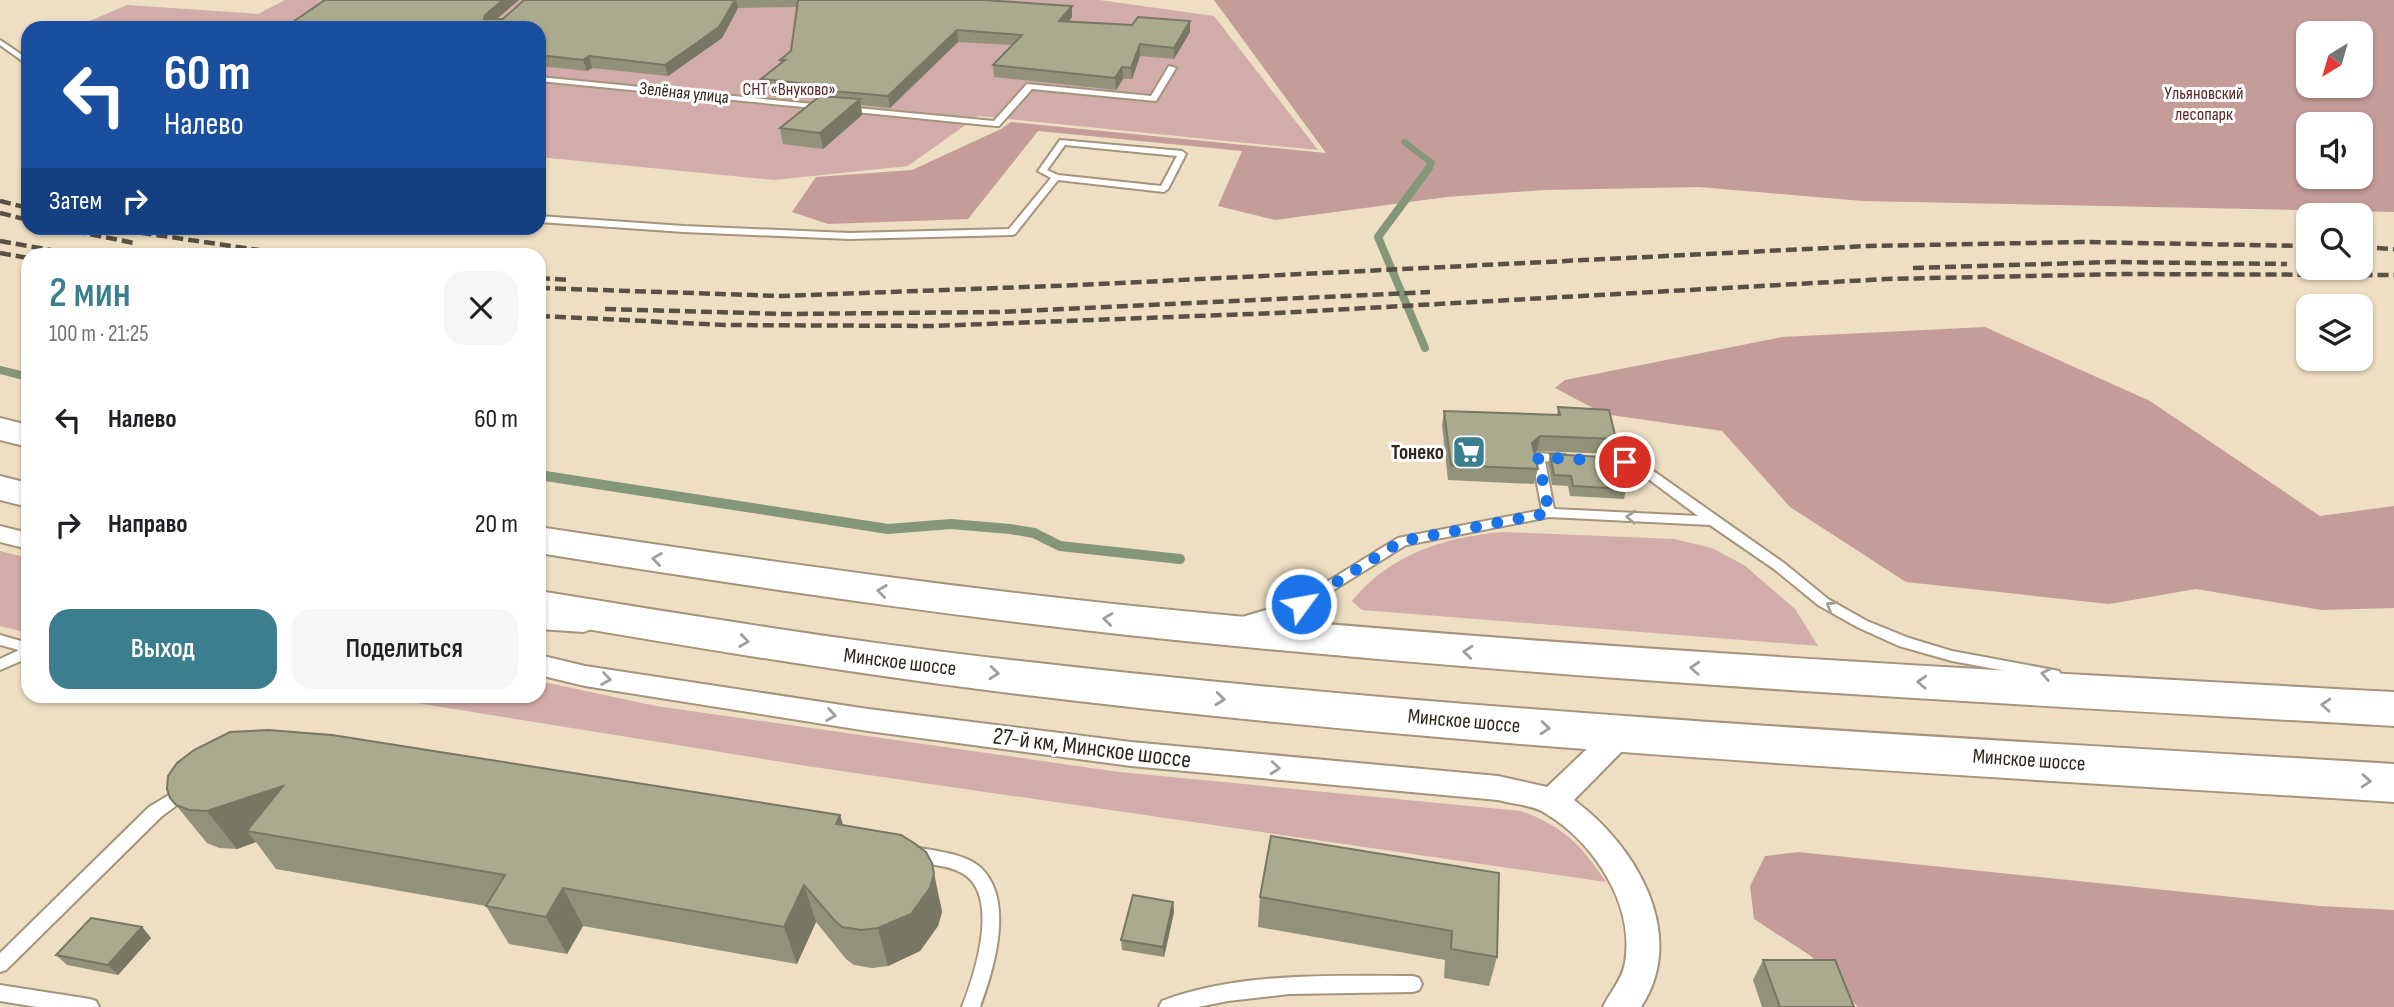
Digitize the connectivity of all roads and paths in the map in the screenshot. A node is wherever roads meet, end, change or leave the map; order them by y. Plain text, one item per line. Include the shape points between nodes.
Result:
1 (0, 42) edge
2 (21, 58) edge
3 (1172, 68) dead end
4 (546, 80) edge
5 (1056, 177) junction
6 (546, 219) edge
7 (0, 429) edge
8 (21, 434) edge
9 (0, 488) edge
10 (21, 493) edge
11 (1549, 513) junction
12 (1713, 521) junction
13 (0, 534) edge
14 (21, 539) edge
15 (546, 541) edge
16 (546, 607) edge
17 (546, 624) edge
18 (1175, 628) junction
19 (677, 631) junction
20 (0, 640) edge
21 (21, 648) edge
22 (21, 654) edge
23 (0, 665) edge
24 (546, 667) edge
25 (2161, 696) junction
26 (2394, 709) edge
27 (1620, 735) junction
28 (2394, 783) edge
29 (196, 784) edge
30 (1553, 801) junction
31 (893, 850) edge
32 (0, 964) edge
33 (1413, 984) dead end
34 (0, 993) edge
35 (90, 1007) edge
36 (971, 1007) edge
37 (1168, 1007) edge
38 (1622, 1007) edge

1 - 2 lane
3 - 4 lane, Зелёная улица via 1153,99 1030,86 996,124
5 - 5 lane via 1164,189 1182,154 1063,142 1042,171
5 - 6 lane via 1012,232 849,236
7 - 8 highway
9 - 10 highway
12 -> 11 lane
11 - 12 lane via 1538,457 1638,466
11 - 18 lane via 1402,541 1301,604 1252,620
25 -> 12 lane via 1952,656 1904,642 1823,602
13 - 14 street
18 -> 15 highway via 893,593
16 - 19 highway, Минское шоссе
17 - 19 lane
25 -> 18 highway via 1561,660
19 -> 27 highway, Минское шоссе via 862,658 1241,701
20 - 21 lane
22 - 23 lane
24 -> 30 street, 27-й км, Минское шоссе via 868,720 1131,754 1498,788
26 -> 25 highway
27 -> 28 highway, Минское шоссе
27 - 30 street
29 - 32 lane via 155,812
30 - 38 street via 1595,835 1634,893 1643,925 1645,959
31 - 36 lane via 947,860 973,871 988,889 991,908 984,975
33 - 37 lane via 1312,985 1204,995
34 - 35 lane

